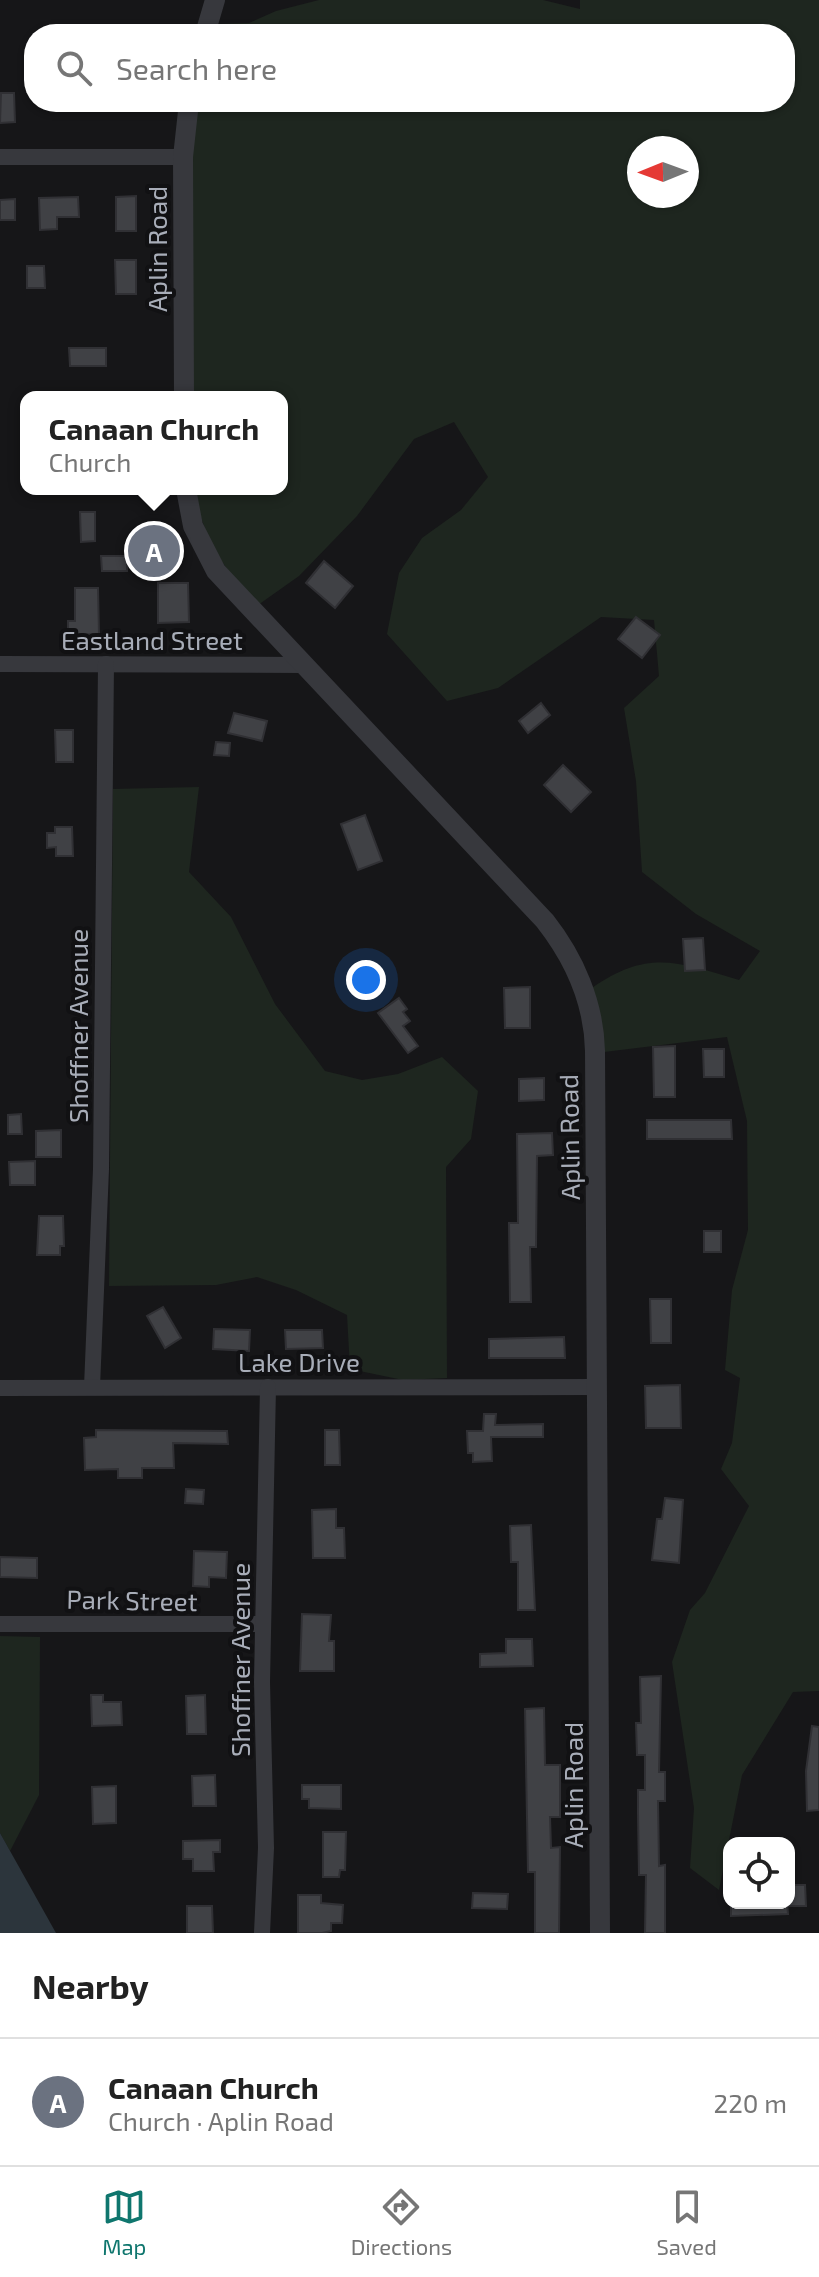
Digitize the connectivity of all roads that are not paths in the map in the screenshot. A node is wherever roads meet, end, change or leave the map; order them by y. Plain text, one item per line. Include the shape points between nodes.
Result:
1 (215, 0) edge
2 (208, 24) edge
3 (188, 112) edge
4 (0, 157) edge
5 (183, 157) junction
6 (184, 391) edge
7 (187, 495) edge
8 (0, 664) edge
9 (106, 664) junction
10 (304, 665) junction
11 (92, 1387) junction
12 (268, 1387) junction
13 (598, 1387) junction
14 (0, 1388) edge
15 (0, 1624) edge
16 (263, 1624) junction
17 (262, 1933) edge
18 (600, 1933) edge

1 - 2 street
3 - 5 street, Aplin Road
4 - 5 street
5 - 6 street, Aplin Road
7 - 10 street, Aplin Road via 193,526 216,571
8 - 9 street, Eastland Street
9 - 10 street, Eastland Street
9 - 11 street, Shoffner Avenue via 101,1169
10 - 13 street, Aplin Road via 545,921 582,985 595,1040
11 - 12 street, Lake Drive
11 - 14 street, Lake Drive
12 - 13 street, Lake Drive
12 - 16 street, Shoffner Avenue
13 - 18 street, Aplin Road
15 - 16 street, Park Street
16 - 17 street, Shoffner Avenue

